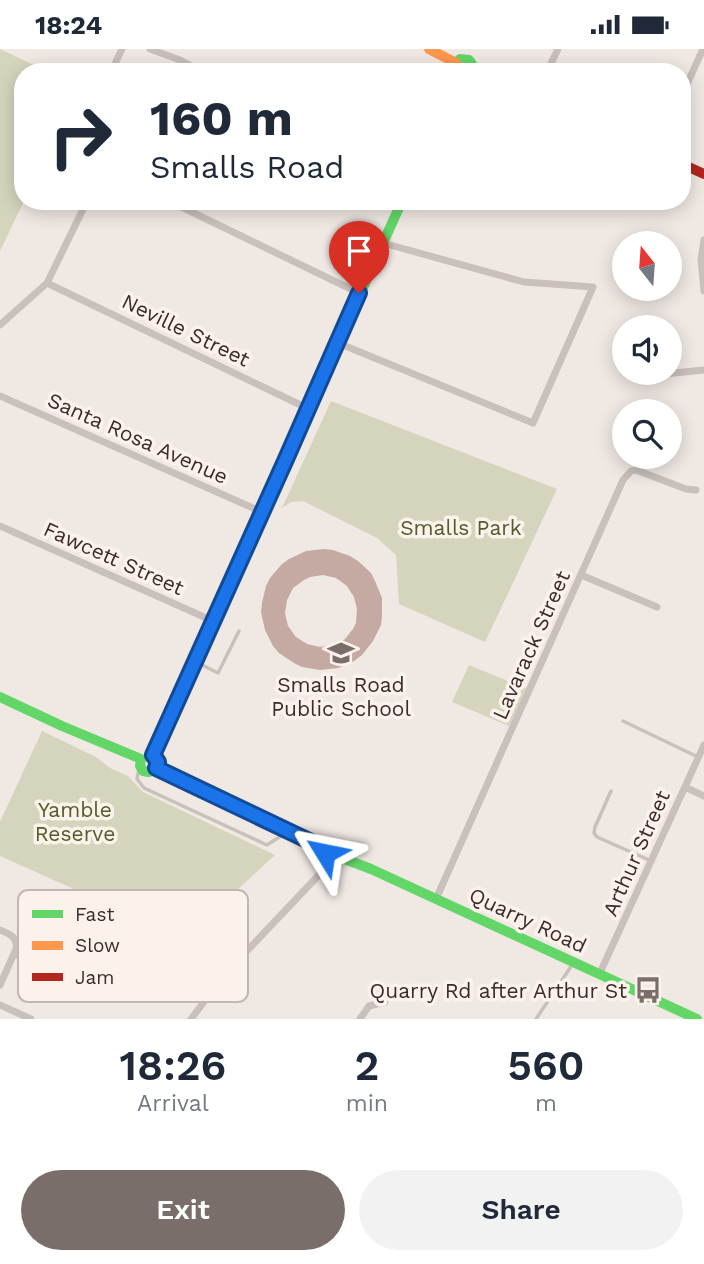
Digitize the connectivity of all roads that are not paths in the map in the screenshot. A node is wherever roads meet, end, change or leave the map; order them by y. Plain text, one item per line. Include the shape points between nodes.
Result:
1 (150, 49) edge
2 (429, 49) edge
3 (704, 49) edge
4 (186, 63) edge
5 (450, 63) edge
6 (458, 63) edge
7 (471, 63) edge
8 (691, 76) edge
9 (83, 210) edge
10 (188, 210) edge
11 (398, 210) edge
12 (704, 240) edge
13 (383, 243) junction
14 (47, 283) junction
15 (704, 291) edge
16 (359, 293) junction
17 (0, 324) edge
18 (338, 343) junction
19 (704, 370) edge
20 (682, 372) edge
21 (0, 396) edge
22 (309, 409) junction
23 (696, 490) dead end
24 (262, 512) junction
25 (0, 526) edge
26 (581, 575) junction
27 (657, 607) dead end
28 (213, 621) junction
29 (239, 631) dead end
30 (194, 661) junction
31 (0, 697) edge
32 (623, 721) dead end
33 (704, 745) edge
34 (153, 755) junction
35 (698, 757) junction
36 (141, 762) junction
37 (156, 768) junction
38 (685, 787) junction
39 (611, 791) dead end
40 (704, 796) edge
41 (289, 831) junction
42 (326, 849) junction
43 (342, 858) junction
44 (651, 861) junction
45 (328, 862) junction
46 (436, 898) junction
47 (0, 930) edge
48 (248, 950) edge
49 (13, 955) junction
50 (18, 957) edge
51 (573, 963) junction
52 (599, 975) junction
53 (0, 985) edge
54 (204, 1002) edge
55 (385, 1002) dead end
56 (0, 1005) edge
57 (31, 1019) edge
58 (191, 1019) edge
59 (359, 1019) edge
60 (536, 1019) edge
61 (697, 1019) edge

1 - 4 street
2 - 5 street
3 - 8 street
6 - 7 street via 466,58
9 - 14 street
10 - 16 street
11 - 13 street
12 - 15 street
13 - 16 street
13 - 18 street via 524,282 593,287 533,423
14 - 17 street
14 - 22 street, Neville Street
16 - 18 street
18 - 22 street
19 - 20 street
21 - 24 street, Santa Rosa Avenue
22 - 24 street
23 - 26 street, Lavarack Street via 631,471
24 - 28 street
25 - 28 street, Fawcett Street
26 - 27 street
26 - 46 street, Lavarack Street
28 - 30 street
29 - 30 lane via 218,673
30 - 34 street
31 - 36 street
32 - 35 lane
33 - 35 street, Arthur Street
34 - 36 street
34 - 37 street
35 - 38 street, Arthur Street
36 - 37 street via 143,771
36 - 41 lane via 137,779 144,788 267,845
37 - 41 street
38 - 40 street
38 - 44 street, Arthur Street
39 - 44 lane via 594,833
41 - 42 street
42 - 43 street via 338,846
42 - 45 street
43 - 45 street
43 - 46 street, Quarry Road
44 - 52 street, Arthur Street
45 - 48 street
46 - 51 street, Quarry Road
47 - 49 street via 14,938
49 - 50 lane
49 - 53 street
51 - 52 street, Quarry Road
51 - 60 lane
52 - 61 street, Quarry Road
54 - 58 street
55 - 59 street via 369,1006
56 - 57 street

